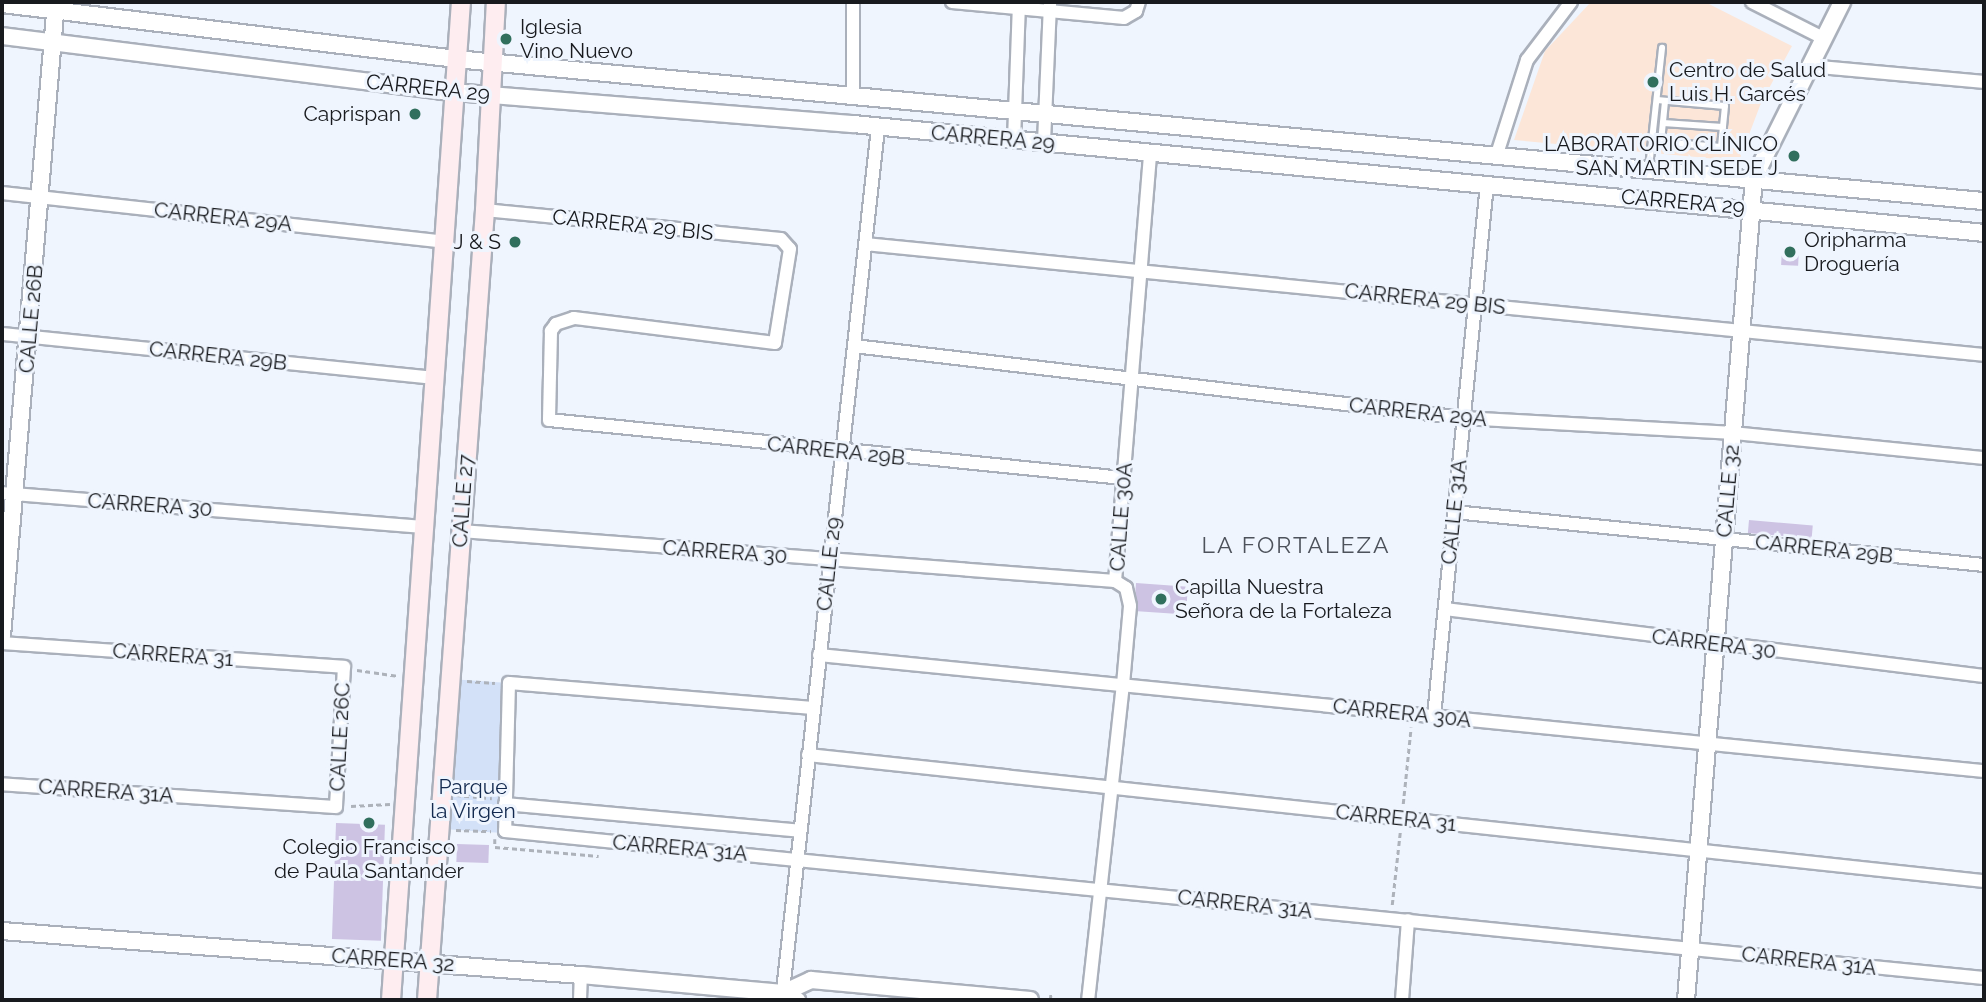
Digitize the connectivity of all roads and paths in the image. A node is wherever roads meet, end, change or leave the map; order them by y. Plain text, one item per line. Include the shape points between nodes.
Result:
1 (461, 2) edge
2 (496, 2) edge
3 (853, 2) edge
4 (952, 2) edge
5 (1139, 2) edge
6 (1571, 2) edge
7 (1752, 2) edge
8 (1842, 2) edge
9 (2, 4) edge
10 (1018, 5) edge
11 (55, 6) edge
12 (1050, 6) edge
13 (2, 36) edge
14 (1823, 38) junction
15 (53, 41) junction
16 (1662, 48) dead end
17 (455, 59) junction
18 (490, 62) junction
19 (1809, 66) junction
20 (1984, 82) edge
21 (452, 92) junction
22 (488, 95) junction
23 (853, 96) junction
24 (1661, 101) junction
25 (1015, 110) junction
26 (1045, 113) junction
27 (1663, 123) junction
28 (878, 127) junction
29 (1723, 127) junction
30 (1014, 140) junction
31 (1044, 142) junction
32 (1150, 152) junction
33 (1497, 155) junction
34 (1649, 168) junction
35 (1754, 178) junction
36 (1487, 184) junction
37 (2, 193) edge
38 (42, 198) junction
39 (1984, 201) edge
40 (1751, 208) junction
41 (485, 210) junction
42 (1984, 233) edge
43 (444, 242) junction
44 (865, 244) junction
45 (1140, 270) junction
46 (1475, 305) junction
47 (1741, 331) junction
48 (2, 334) edge
49 (29, 336) junction
50 (854, 346) junction
51 (1984, 355) edge
52 (434, 378) junction
53 (1131, 379) junction
54 (1464, 418) junction
55 (549, 420) joint
56 (1733, 433) junction
57 (842, 452) junction
58 (1984, 458) edge
59 (1123, 478) junction
60 (8, 494) edge
61 (1454, 512) junction
62 (424, 527) junction
63 (461, 531) junction
64 (1724, 539) junction
65 (830, 559) junction
66 (1984, 565) edge
67 (1115, 581) junction
68 (1444, 609) junction
69 (2, 636) edge
70 (2, 643) edge
71 (1715, 644) junction
72 (819, 655) junction
73 (344, 667) junction
74 (1984, 676) edge
75 (402, 677) dead end
76 (477, 681) dead end
77 (509, 683) junction
78 (1123, 684) junction
79 (813, 708) junction
80 (1434, 716) junction
81 (1707, 743) junction
82 (808, 755) junction
83 (1984, 771) edge
84 (2, 783) edge
85 (1112, 787) junction
86 (443, 794) junction
87 (505, 801) junction
88 (393, 804) dead end
89 (336, 807) junction
90 (440, 829) junction
91 (800, 831) junction
92 (1698, 850) junction
93 (604, 856) dead end
94 (797, 859) junction
95 (1984, 881) edge
96 (1102, 889) junction
97 (1408, 920) junction
98 (2, 931) edge
99 (1690, 949) junction
100 (394, 960) junction
101 (429, 962) junction
102 (581, 975) junction
103 (1984, 978) edge
104 (1051, 992) dead end
105 (787, 998) edge
106 (391, 1000) edge
107 (427, 1000) edge
108 (580, 1000) edge
109 (1030, 1000) edge
110 (1050, 1000) edge
111 (1088, 1000) edge
112 (1402, 1000) edge
113 (1686, 1000) edge

1 - 17 main road, CALLE 27
2 - 18 main road, CALLE 27
3 - 23 street
4 - 10 street
5 - 12 street via 1136,11 1124,18
6 - 33 street via 1527,60
7 - 14 street
8 - 14 street, CALLE 32
9 - 11 street, CARRERA 29
10 - 12 street
10 - 25 street
11 - 15 street, CALLE 26B
11 - 17 street, CARRERA 29
12 - 26 street
13 - 15 street, CARRERA 29
14 - 19 street, CALLE 32
15 - 21 street, CARRERA 29
15 - 38 street, CALLE 26B
16 - 24 lane
17 - 18 street, CARRERA 29
17 - 21 main road, CALLE 27
18 - 22 main road, CALLE 27
18 - 23 street, CARRERA 29
19 - 20 street
19 - 35 street, CALLE 32
21 - 22 street, CARRERA 29
21 - 43 main road, CALLE 27
22 - 28 street, CARRERA 29
22 - 41 main road, CALLE 27
23 - 25 street, CARRERA 29
24 - 27 lane
24 - 29 lane via 1725,106
24 - 34 lane
25 - 26 street, CARRERA 29
25 - 30 street
26 - 31 street
26 - 33 street, CARRERA 29
27 - 29 lane
27 - 29 lane via 1661,142 1721,147
28 - 30 street, CARRERA 29
28 - 44 street, CALLE 29
30 - 31 street, CARRERA 29
31 - 32 street, CARRERA 29
32 - 36 street, CARRERA 29
32 - 45 street, CALLE 30A
33 - 34 street, CARRERA 29
34 - 35 street, CARRERA 29
35 - 39 street, CARRERA 29
35 - 40 street, CALLE 32
36 - 40 street, CARRERA 29
36 - 46 street, CALLE 31A
37 - 38 street, CARRERA 29A
38 - 43 street, CARRERA 29A
38 - 49 street, CALLE 26B
40 - 42 street, CARRERA 29
40 - 47 street, CALLE 32
41 - 55 street, CARRERA 29 BIS via 780,239 790,249 779,338 768,345 574,318 556,324 551,331
41 - 63 main road, CALLE 27
43 - 52 main road, CALLE 27
44 - 45 street, CARRERA 29 BIS
44 - 50 street, CALLE 29
45 - 46 street, CARRERA 29 BIS
45 - 53 street, CALLE 30A
46 - 47 street, CARRERA 29 BIS
46 - 54 street, CALLE 31A
47 - 51 street, CARRERA 29 BIS
47 - 56 street, CALLE 32
48 - 49 street, CARRERA 29B
49 - 52 street, CARRERA 29B
49 - 60 street, CALLE 26B
50 - 53 street, CARRERA 29A
50 - 57 street, CALLE 29
52 - 62 main road, CALLE 27
53 - 54 street, CARRERA 29A
53 - 59 street, CALLE 30A
54 - 56 street, CARRERA 29A
54 - 61 street, CALLE 31A
55 - 57 street, CARRERA 29B
56 - 58 street, CARRERA 29A
56 - 64 street, CALLE 32
57 - 59 street, CARRERA 29B
57 - 65 street, CALLE 29
59 - 67 street, CALLE 30A
60 - 62 street, CARRERA 30
60 - 69 street, CALLE 26B
61 - 64 street, CARRERA 29B
61 - 68 street, CALLE 31A
62 - 100 main road, CALLE 27
63 - 65 street, CARRERA 30
63 - 86 main road, CALLE 27
64 - 66 street, CARRERA 29B
64 - 71 street, CALLE 32
65 - 67 street, CARRERA 30
65 - 72 street, CALLE 29
67 - 78 street, CALLE 30A via 1126,589 1130,606
68 - 71 street, CARRERA 30
68 - 80 street, CALLE 31A
70 - 73 street, CARRERA 31
71 - 74 street, CARRERA 30
71 - 81 street, CALLE 32
72 - 78 street, CARRERA 30A
72 - 79 street, CALLE 29
73 - 75 path
73 - 89 street, CALLE 26C
76 - 77 path
77 - 79 street
77 - 87 street
78 - 80 street, CARRERA 30A
78 - 85 street, CALLE 30A
79 - 82 street, CALLE 29
80 - 81 street, CARRERA 30A
81 - 83 street, CARRERA 30A
81 - 92 street, CALLE 32
82 - 85 street, CARRERA 31
82 - 91 street, CALLE 29
84 - 89 street, CARRERA 31A
85 - 92 street, CARRERA 31
85 - 96 street, CALLE 30A
86 - 87 path
86 - 90 main road, CALLE 27
87 - 91 street, CARRERA 31A
87 - 94 street, CARRERA 31A via 505,831
88 - 89 path
90 - 93 path via 496,831 495,847
90 - 101 main road, CALLE 27
91 - 94 street, CALLE 29
92 - 95 street, CARRERA 31
92 - 99 street, CALLE 32
94 - 96 street, CARRERA 31A
94 - 105 street, CALLE 29
96 - 97 street, CARRERA 31A
96 - 111 street, CALLE 30A
97 - 99 street, CARRERA 31A
97 - 112 street
98 - 100 street, CARRERA 32
99 - 103 street, CARRERA 31A
99 - 113 street, CALLE 32
100 - 101 street, CARRERA 32
100 - 106 main road, CALLE 27
101 - 102 street, CARRERA 32
101 - 107 main road, CALLE 27
102 - 105 street, CARRERA 32
102 - 108 street
104 - 110 path
105 - 109 street, CARRERA 32 via 811,980

